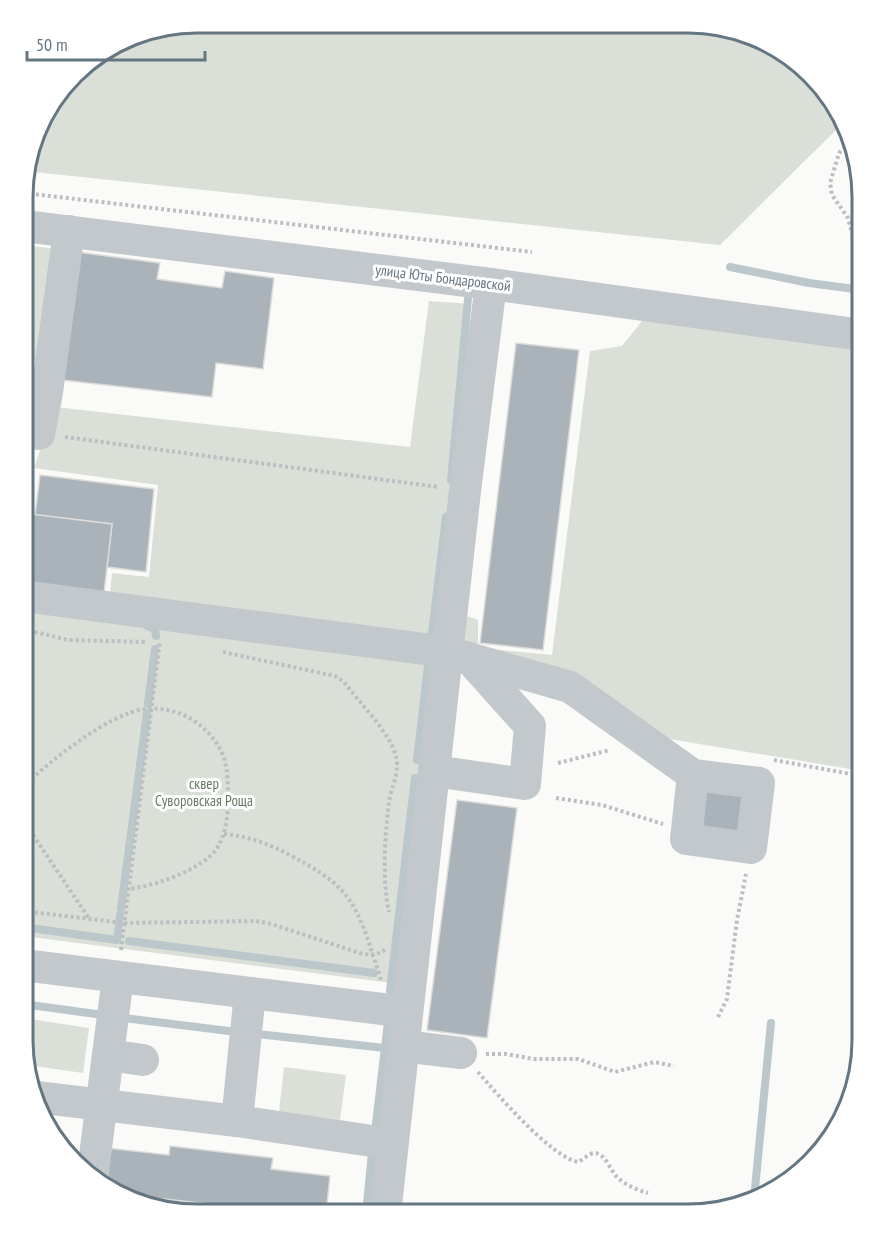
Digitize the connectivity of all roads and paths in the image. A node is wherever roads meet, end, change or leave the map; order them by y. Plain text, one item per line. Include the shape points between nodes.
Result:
1 (844, 148) edge
2 (33, 194) edge
3 (33, 227) edge
4 (69, 231) junction
5 (852, 234) edge
6 (532, 252) dead end
7 (490, 284) junction
8 (852, 334) edge
9 (39, 434) joint
10 (465, 491) junction
11 (33, 599) edge
12 (33, 631) edge
13 (165, 634) junction
14 (221, 652) dead end
15 (458, 655) junction
16 (151, 709) junction
17 (647, 742) junction
18 (558, 763) dead end
19 (434, 771) junction
20 (693, 775) junction
21 (33, 777) edge
22 (556, 798) dead end
23 (687, 831) junction
24 (224, 834) junction
25 (33, 835) edge
26 (752, 848) junction
27 (129, 889) junction
28 (33, 912) edge
29 (90, 920) junction
30 (391, 922) dead end
31 (124, 923) junction
32 (390, 940) dead end
33 (372, 955) junction
34 (33, 966) edge
35 (118, 977) junction
36 (250, 993) junction
37 (407, 1012) junction
38 (718, 1017) dead end
39 (403, 1046) junction
40 (461, 1053) junction
41 (108, 1055) junction
42 (143, 1060) dead end
43 (674, 1066) dead end
44 (44, 1098) edge
45 (101, 1105) junction
46 (237, 1121) junction
47 (392, 1144) junction
48 (93, 1167) edge
49 (648, 1193) dead end
50 (386, 1204) edge

1 - 5 path via 839,153 830,183 831,195 848,218
2 - 6 path
3 - 4 street, улица Юты Бондаровской
4 - 7 street, улица Юты Бондаровской
4 - 9 street
7 - 8 street, улица Юты Бондаровской
7 - 10 street
9 - 10 path
10 - 15 street
11 - 13 street
12 - 13 path via 68,640
13 - 15 street
13 - 16 path
14 - 30 path via 335,676 387,736 397,765 389,802 386,859
15 - 17 street via 570,687
15 - 19 street
15 - 19 street via 530,726 525,784
16 - 21 path via 131,713 88,735
16 - 24 path via 183,713 218,745 228,776
16 - 27 path
17 - 18 path
17 - 20 street
19 - 37 street
20 - 23 street
20 - 26 street via 759,783 766,810
22 - 23 path via 602,805
23 - 26 street via 686,839
24 - 27 path via 203,861 160,883
24 - 33 path via 273,846 337,884 361,917
25 - 29 path
26 - 38 path via 737,920 727,999
27 - 31 path
28 - 29 path
29 - 31 path
31 - 33 path via 256,921
31 - 35 path
32 - 33 path via 389,947
34 - 35 street
35 - 36 street
35 - 41 street
36 - 37 street
36 - 46 street
37 - 39 street
39 - 40 street
39 - 47 street
40 - 43 path via 578,1059 615,1072 654,1062
40 - 49 path via 560,1153 578,1162 595,1153 600,1155 616,1177
41 - 42 street
41 - 45 street
44 - 45 street
45 - 46 street
45 - 48 street
46 - 47 street via 280,1120 337,1128
47 - 50 street

